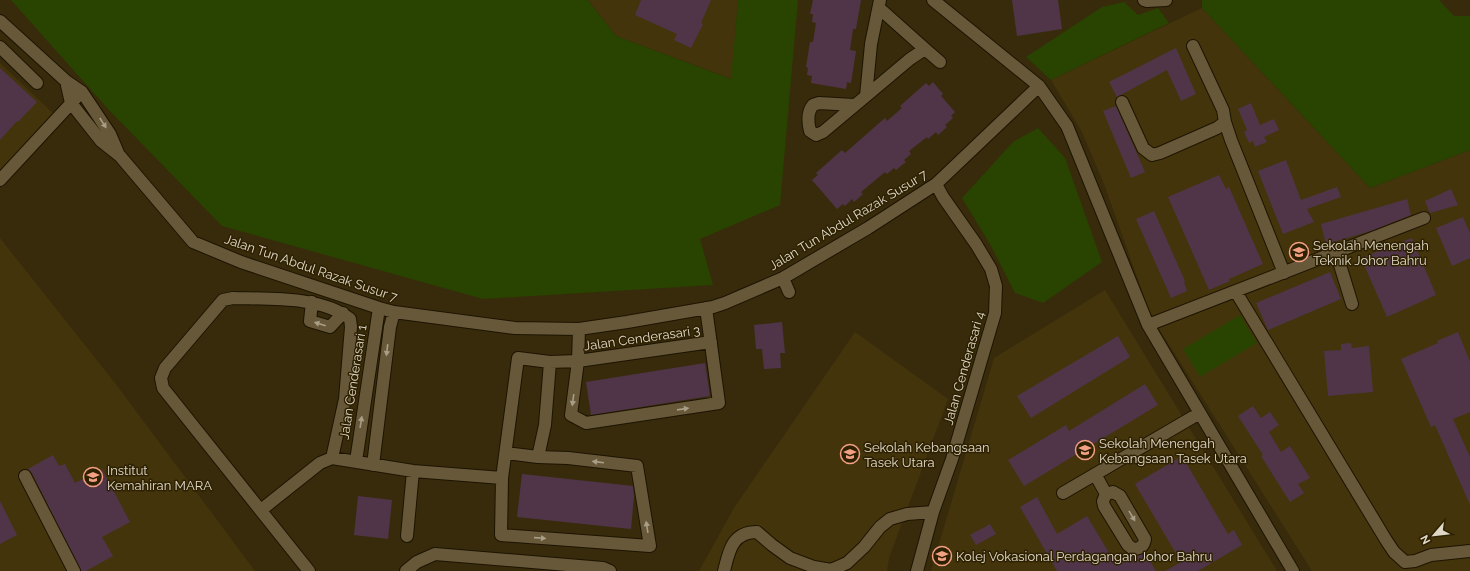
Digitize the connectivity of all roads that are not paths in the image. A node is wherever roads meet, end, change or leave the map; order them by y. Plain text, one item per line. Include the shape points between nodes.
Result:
1 (1144, 0) edge
2 (1166, 0) edge
3 (940, 2) edge
4 (879, 4) edge
5 (0, 21) edge
6 (0, 46) edge
7 (1193, 46) dead end
8 (925, 49) junction
9 (940, 62) dead end
10 (66, 81) junction
11 (37, 83) dead end
12 (1039, 86) junction
13 (82, 92) junction
14 (866, 96) junction
15 (1122, 102) dead end
16 (71, 103) junction
17 (854, 105) dead end
18 (1225, 122) junction
19 (120, 156) junction
20 (0, 180) edge
21 (936, 184) junction
22 (1424, 218) dead end
23 (1336, 252) junction
24 (1284, 272) junction
25 (784, 278) junction
26 (789, 292) dead end
27 (1236, 292) junction
28 (312, 302) junction
29 (1352, 304) dead end
30 (709, 307) junction
31 (379, 308) junction
32 (394, 312) junction
33 (343, 313) junction
34 (1148, 325) junction
35 (579, 329) junction
36 (711, 342) junction
37 (578, 361) junction
38 (550, 362) junction
39 (1200, 414) junction
40 (506, 453) junction
41 (538, 456) junction
42 (332, 458) junction
43 (356, 461) junction
44 (373, 465) junction
45 (413, 471) junction
46 (1095, 474) junction
47 (25, 476) dead end
48 (502, 478) junction
49 (1063, 493) dead end
50 (1106, 494) dead end
51 (261, 510) junction
52 (933, 512) junction
53 (407, 536) dead end
54 (1470, 552) edge
55 (848, 567) edge
56 (825, 570) edge
57 (74, 571) edge
58 (309, 571) edge
59 (406, 571) edge
60 (610, 571) edge
61 (724, 571) edge
62 (917, 571) edge
63 (1293, 571) edge

1 - 2 street
3 - 12 street
4 - 8 street
4 - 14 street via 871,44
5 - 10 street
6 - 11 street
7 - 18 street via 1223,110
8 - 9 street
8 - 14 street
10 - 13 street
10 - 16 street
12 - 21 street, Jalan Tun Abdul Razak Susur 7
12 - 34 street via 1067,126
13 - 16 street
13 -> 19 street, Jalan Tun Abdul Razak Susur 7 via 110,134
14 - 17 street
15 - 18 street via 1143,148 1152,155 1217,128
16 - 19 street, Jalan Tun Abdul Razak Susur 7 via 101,141
16 - 20 street
18 - 24 street
19 - 31 street, Jalan Tun Abdul Razak Susur 7 via 193,242 241,262
21 - 25 street, Jalan Tun Abdul Razak Susur 7
21 - 52 street, Jalan Cenderasari 4 via 991,269 996,286 995,313 952,459
22 - 23 street
23 - 24 street
23 - 29 street
24 - 27 street
25 - 26 street
25 - 30 street, Jalan Tun Abdul Razak Susur 7 via 725,303
27 - 34 street
27 - 54 street via 1394,552 1405,562 1432,555
28 - 33 street
33 -> 28 street via 330,327 310,321
28 - 51 street via 233,298 223,300 164,368 161,378 163,388
30 - 35 street, Jalan Tun Abdul Razak Susur 7
30 - 36 street
31 - 32 street, Jalan Tun Abdul Razak Susur 7
43 -> 31 street, Jalan Cenderasari 1
32 - 35 street, Jalan Tun Abdul Razak Susur 7 via 515,328
32 -> 44 street
33 - 42 street via 350,319 351,327 346,399
34 - 39 street
35 - 37 street
36 - 37 street, Jalan Cenderasari 3
37 -> 36 street via 571,415 586,422 719,403
37 - 38 street, Jalan Cenderasari 3
38 - 40 street, Jalan Cenderasari 3 via 518,358
38 - 41 street via 545,425
39 - 46 street
39 - 63 street
40 - 41 street
40 - 48 street
48 -> 41 street via 501,536 650,546 637,466
42 - 43 street
42 - 51 street via 320,463
43 - 44 street
44 - 45 street
45 - 48 street
45 - 53 street
46 - 49 street
46 - 50 street
47 - 57 street
51 - 58 street
52 - 55 street via 907,514 890,520 880,527
52 - 62 street, Jalan Cenderasari 4
55 - 56 street
56 - 61 street via 790,558 757,532 749,532 738,538 730,548
59 - 60 street via 435,554 603,568

